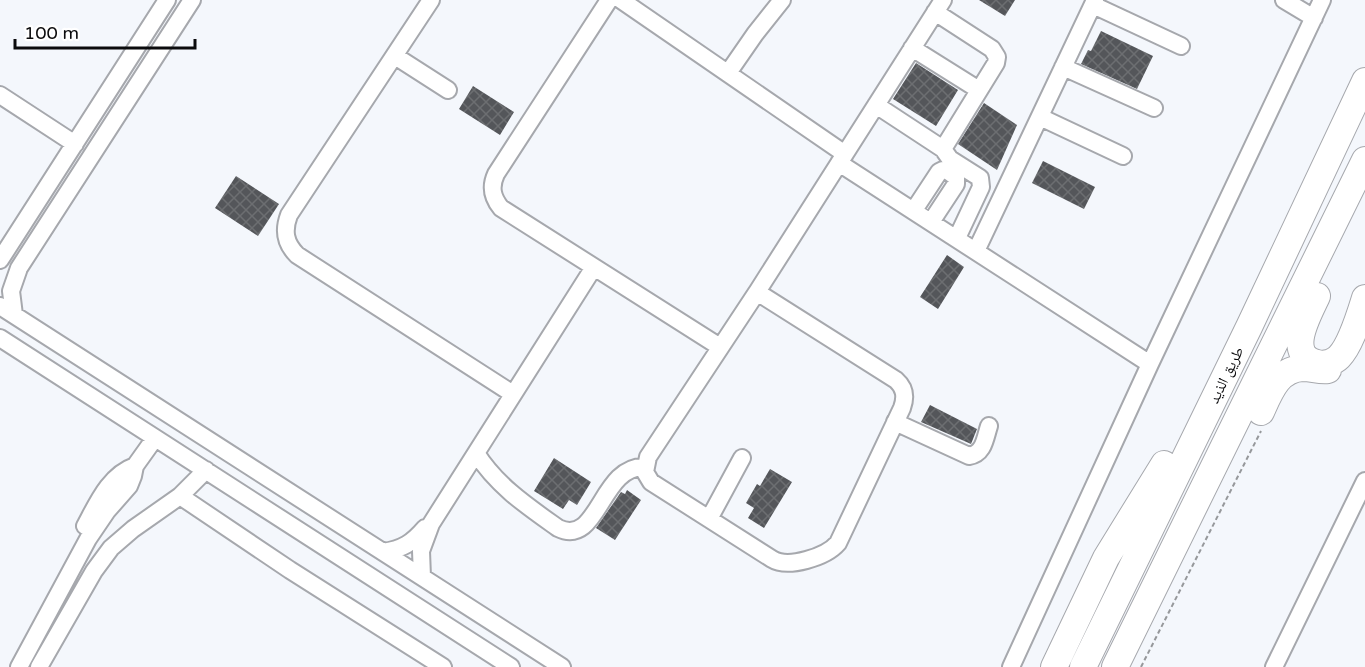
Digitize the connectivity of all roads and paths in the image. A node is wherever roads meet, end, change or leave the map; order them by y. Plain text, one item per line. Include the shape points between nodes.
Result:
1 (167, 0) edge
2 (192, 0) edge
3 (430, 0) edge
4 (621, 0) edge
5 (782, 0) edge
6 (1284, 0) edge
7 (1322, 0) edge
8 (602, 3) edge
9 (1094, 3) edge
10 (939, 6) edge
11 (1314, 18) junction
12 (1181, 46) dead end
13 (912, 48) junction
14 (394, 56) junction
15 (1063, 68) junction
16 (728, 73) junction
17 (1365, 81) edge
18 (448, 90) dead end
19 (979, 90) junction
20 (0, 95) edge
21 (876, 105) junction
22 (1155, 108) dead end
23 (1040, 117) junction
24 (75, 144) junction
25 (943, 149) junction
26 (1124, 156) dead end
27 (842, 158) junction
28 (1365, 160) edge
29 (1351, 190) junction
30 (914, 210) junction
31 (932, 222) junction
32 (957, 238) junction
33 (976, 250) junction
34 (0, 260) edge
35 (594, 267) junction
36 (757, 292) junction
37 (1365, 298) edge
38 (7, 310) edge
39 (1365, 326) edge
40 (1249, 327) junction
41 (0, 338) edge
42 (720, 347) junction
43 (1150, 364) junction
44 (513, 394) junction
45 (895, 422) junction
46 (1264, 425) dead end
47 (989, 426) dead end
48 (154, 438) junction
49 (476, 453) junction
50 (742, 458) dead end
51 (135, 466) junction
52 (645, 467) junction
53 (206, 470) junction
54 (1365, 481) edge
55 (1203, 493) junction
56 (180, 496) junction
57 (709, 519) junction
58 (431, 524) junction
59 (383, 552) junction
60 (422, 577) junction
61 (7, 667) edge
62 (19, 667) edge
63 (39, 667) edge
64 (443, 667) edge
65 (511, 667) edge
66 (562, 667) edge
67 (1011, 667) edge
68 (1054, 667) edge
69 (1083, 667) edge
70 (1115, 667) edge
71 (1142, 667) edge
72 (1274, 667) edge

1 - 24 street
2 - 38 street via 19,268
3 - 14 street
4 - 16 street
5 - 16 street
6 - 11 street
7 - 11 street
8 - 35 street via 496,174 492,188 501,208
9 - 12 street
9 - 15 street
10 - 13 street
10 - 19 street via 996,54 996,63
11 - 43 street
13 - 19 street
13 - 21 street
14 - 18 street
14 - 44 street via 289,216 287,241 297,255
15 - 22 street
15 - 23 street
16 - 27 street
17 - 40 highway, طريق الذيد
19 - 25 street
20 - 24 street
21 - 25 street
21 - 27 street
23 - 26 street
23 - 33 street
24 - 34 street
25 - 32 street via 950,159 981,181
27 - 30 street
27 - 36 street
28 - 29 highway, طريق الذيد
29 - 37 highway via 1345,230 1300,338 1300,346 1310,360 1326,364 1340,356
29 - 55 highway, طريق الذيد
30 - 31 street
30 - 31 street via 939,172 948,171 956,177 956,184
31 - 32 street
32 - 33 street
33 - 43 street
35 - 42 street
35 - 44 street
36 - 42 street
36 - 45 street via 900,384 904,402
38 - 59 street
39 - 55 highway via 1335,368 1292,370 1279,379 1236,463
40 - 68 highway via 1231,336 1219,352 1158,476 1106,558
40 - 69 highway, طريق الذيد
41 - 48 street
42 - 52 street
43 - 67 street
44 - 49 street
45 - 47 street via 969,456 981,450
45 - 57 street via 838,543 830,551 791,564 781,563
46 - 71 path
48 - 51 street
48 - 53 street
49 - 52 street via 506,490 558,528 568,531 587,524 621,474
49 - 58 street
50 - 57 street
51 - 61 street via 119,474 105,491
51 - 62 street via 131,481 88,539
52 - 57 street via 651,482
53 - 56 street
53 - 65 street
54 - 72 street
55 - 70 highway, طريق الذيد
56 - 63 street via 133,528 102,559
56 - 64 street
58 - 59 street via 407,546
58 - 60 street via 421,551
59 - 60 street
60 - 66 street

